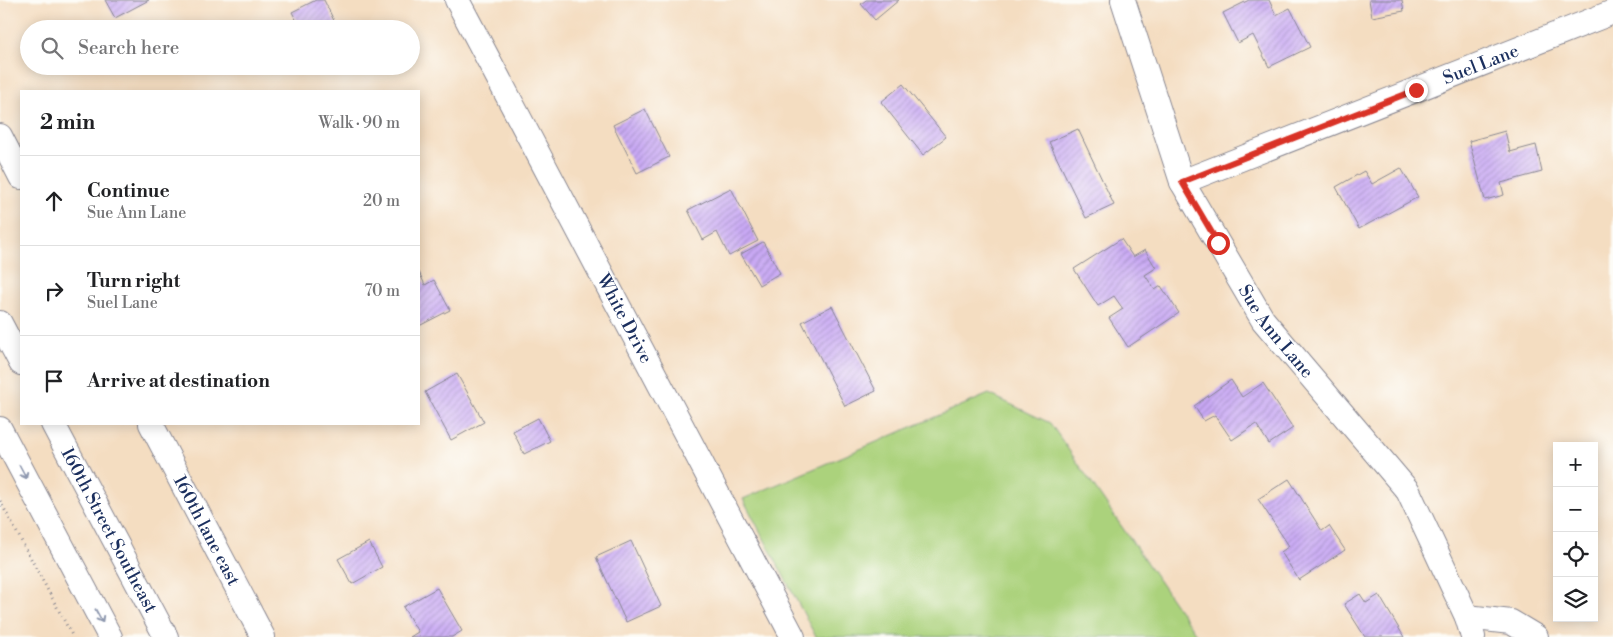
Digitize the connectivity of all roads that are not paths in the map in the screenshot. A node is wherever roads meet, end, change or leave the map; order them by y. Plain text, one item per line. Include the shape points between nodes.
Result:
1 (457, 0) edge
2 (1123, 0) edge
3 (1613, 12) edge
4 (0, 136) edge
5 (20, 175) edge
6 (1182, 182) junction
7 (0, 323) edge
8 (20, 361) edge
9 (54, 425) edge
10 (152, 425) edge
11 (0, 429) edge
12 (1470, 627) edge
13 (110, 637) edge
14 (166, 637) edge
15 (263, 637) edge
16 (793, 637) edge
17 (1536, 637) edge

1 - 16 street, White Drive
2 - 6 street, Sue Ann Lane
3 - 6 street, Suel Lane
4 - 5 street
6 - 12 street, Sue Ann Lane via 1263,320 1408,491
7 - 8 street
9 - 14 street, 160th Street Southeast
10 - 15 street, 160th lane east
11 -> 13 street
12 - 17 street via 1511,622

